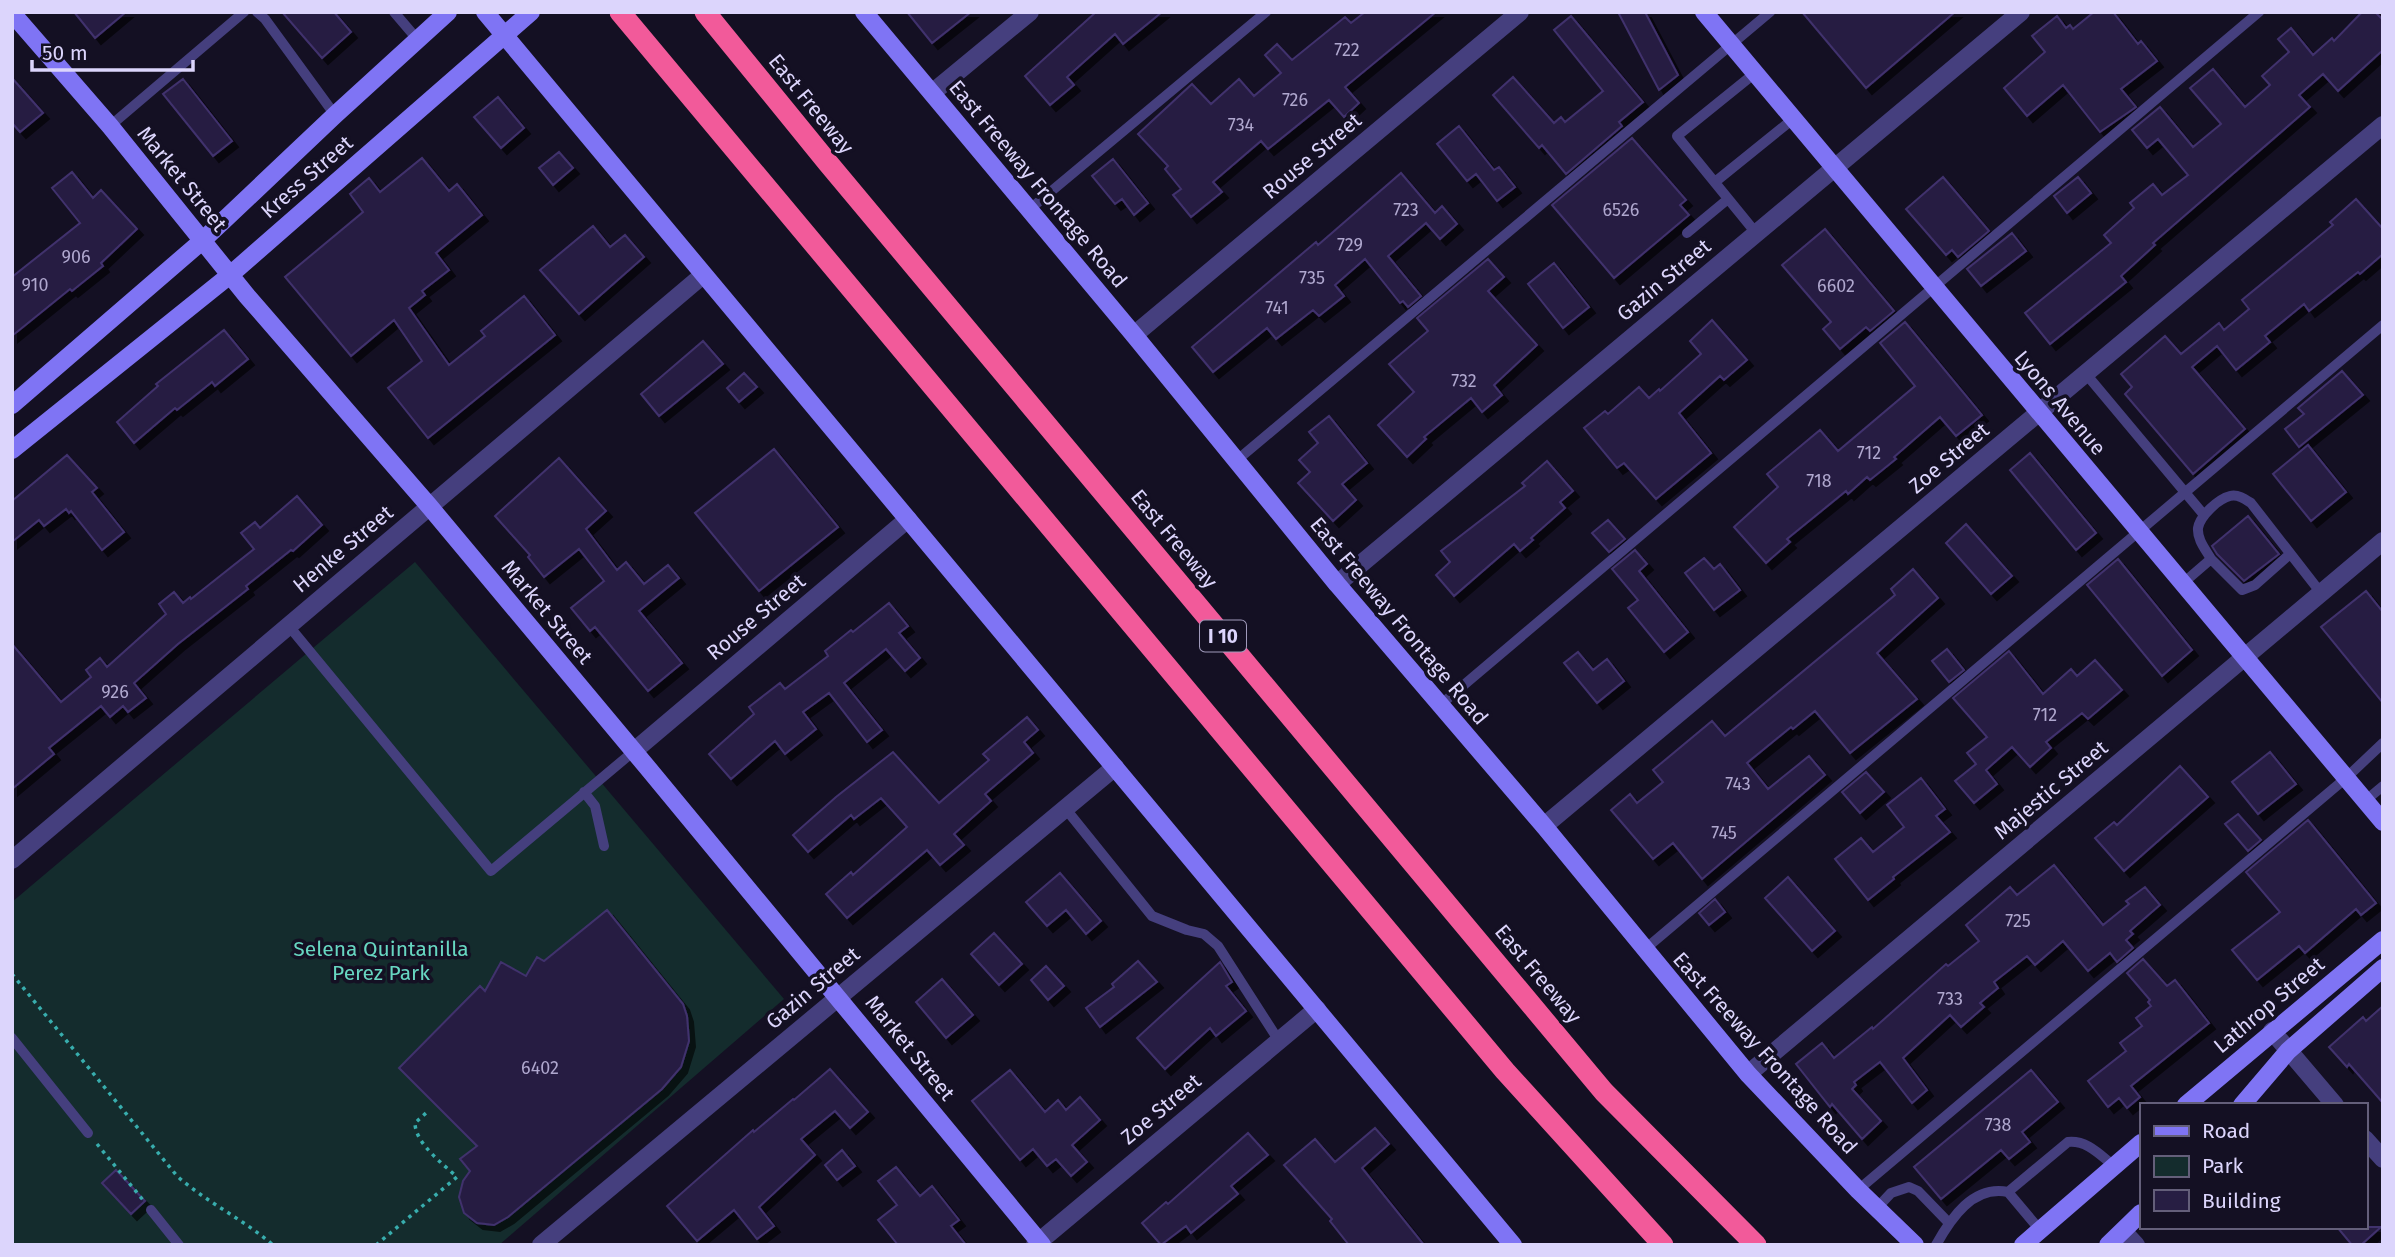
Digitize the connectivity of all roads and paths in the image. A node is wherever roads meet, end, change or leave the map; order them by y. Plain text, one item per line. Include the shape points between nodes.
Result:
1 (244, 12) edge
2 (257, 12) edge
3 (394, 12) edge
4 (448, 12) edge
5 (485, 12) edge
6 (531, 12) edge
7 (705, 12) edge
8 (864, 12) edge
9 (1030, 12) edge
10 (1266, 12) edge
11 (1520, 12) edge
12 (1704, 12) edge
13 (1770, 12) edge
14 (2021, 12) edge
15 (2259, 12) edge
16 (12, 13) edge
17 (620, 13) edge
18 (504, 34) junction
19 (418, 39) junction
20 (1731, 45) junction
21 (1755, 73) junction
22 (932, 93) junction
23 (335, 115) junction
24 (1793, 119) junction
25 (2383, 125) edge
26 (110, 126) junction
27 (1834, 168) junction
28 (1715, 182) junction
29 (1728, 199) junction
30 (1030, 209) junction
31 (1688, 233) dead end
32 (1756, 233) junction
33 (202, 241) junction
34 (230, 275) junction
35 (704, 275) junction
36 (1933, 288) junction
37 (2383, 325) edge
38 (1134, 335) junction
39 (2086, 374) junction
40 (12, 405) edge
41 (2039, 412) junction
42 (12, 450) edge
43 (1236, 461) junction
44 (2186, 493) junction
45 (430, 507) junction
46 (2204, 515) junction
47 (908, 519) junction
48 (2138, 533) junction
49 (2383, 541) edge
50 (2290, 554) junction
51 (2211, 559) junction
52 (1337, 584) junction
53 (2182, 584) junction
54 (2321, 593) junction
55 (288, 625) junction
56 (2243, 658) junction
57 (1439, 706) junction
58 (2383, 743) edge
59 (634, 751) junction
60 (1115, 767) junction
61 (2346, 778) junction
62 (2383, 786) edge
63 (584, 792) junction
64 (2365, 801) junction
65 (1065, 808) junction
66 (2383, 822) edge
67 (1544, 826) junction
68 (604, 846) dead end
69 (12, 860) edge
70 (2383, 940) edge
71 (1644, 950) junction
72 (2383, 968) edge
73 (12, 974) edge
74 (839, 997) junction
75 (1317, 1009) junction
76 (2272, 1031) junction
77 (12, 1038) edge
78 (1279, 1041) junction
79 (2288, 1051) junction
80 (1748, 1074) junction
81 (2188, 1103) edge
82 (2244, 1103) edge
83 (2333, 1103) edge
84 (426, 1113) dead end
85 (88, 1133) joint
86 (2367, 1141) edge
87 (2140, 1144) edge
88 (2383, 1159) edge
89 (2114, 1166) junction
90 (1858, 1190) junction
91 (2008, 1192) junction
92 (1877, 1208) junction
93 (150, 1210) joint
94 (2140, 1215) edge
95 (1949, 1223) junction
96 (2040, 1230) junction
97 (2130, 1238) edge
98 (1039, 1243) edge
99 (179, 1245) edge
100 (273, 1245) edge
101 (376, 1245) edge
102 (541, 1245) edge
103 (1513, 1245) edge
104 (1662, 1245) edge
105 (1756, 1245) edge
106 (1915, 1245) edge
107 (1936, 1245) edge
108 (2023, 1245) edge
109 (2108, 1245) edge

1 - 26 lane
2 - 23 lane
3 - 19 lane
4 - 19 street, Kress Street
5 - 18 street
6 - 18 street, Kress Street
7 - 105 highway, East Freeway / I 10 via 1604,1092
8 - 22 street, East Freeway Frontage Road
9 - 22 street
10 - 30 lane
11 - 38 street, Rouse Street
12 - 20 street, Lyons Avenue
13 - 20 lane
14 - 27 street, Gazin Street
15 - 36 lane
16 - 26 street, Market Street
17 - 104 highway via 1505,1071
18 - 34 street, Kress Street
18 - 35 street
19 - 23 street, Kress Street
20 - 21 street, Lyons Avenue
20 - 43 lane
21 - 24 street, Lyons Avenue
21 - 28 lane via 1677,136
22 - 30 street, East Freeway Frontage Road
23 - 33 street, Kress Street
24 - 27 street, Lyons Avenue
24 - 28 lane
25 - 39 street, Zoe Street
26 - 33 street, Market Street
27 - 32 street, Gazin Street
27 - 36 street, Lyons Avenue
28 - 29 lane
29 - 31 lane
29 - 32 lane
30 - 38 street, East Freeway Frontage Road
32 - 52 street, Gazin Street
33 - 34 street, Market Street
33 - 40 street, Kress Street
34 - 42 street, Kress Street
34 - 45 street, Market Street
35 - 45 street, Henke Street
35 - 47 street
36 - 41 street, Lyons Avenue
36 - 57 lane
37 - 44 lane
38 - 43 street, East Freeway Frontage Road
39 - 41 street, Zoe Street
39 - 44 lane
41 - 48 street, Lyons Avenue
41 - 67 street, Zoe Street
43 - 52 street, East Freeway Frontage Road
44 - 46 lane
44 - 48 lane
45 - 55 street, Henke Street
45 - 59 street, Market Street
46 - 50 lane via 2229,496 2239,496 2251,503
46 - 51 lane via 2198,528 2200,542
47 - 59 street, Rouse Street
47 - 60 street
48 - 53 street, Lyons Avenue
48 - 71 lane
49 - 54 street, Majestic Street
50 - 51 lane via 2255,585 2242,590
50 - 54 lane
51 - 53 lane
52 - 57 street, East Freeway Frontage Road
53 - 56 street, Lyons Avenue
54 - 56 street, Majestic Street
55 - 63 lane via 491,871
55 - 69 street, Henke Street
56 - 61 street, Lyons Avenue
56 - 80 street, Majestic Street
57 - 67 street, East Freeway Frontage Road
58 - 61 lane
59 - 63 lane
59 - 74 street, Market Street
60 - 65 street, Gazin Street
60 - 75 street
61 - 64 street, Lyons Avenue
61 - 90 lane
62 - 64 lane
63 - 68 lane via 595,806
64 - 66 street, Lyons Avenue
65 - 74 street, Gazin Street
65 - 78 lane via 1152,916 1204,934 1218,946
67 - 71 street, East Freeway Frontage Road
70 - 76 street, Lathrop Street
71 - 80 street, East Freeway Frontage Road
72 - 79 street
73 - 100 path via 177,1176
74 - 98 street, Market Street
74 - 102 street, Gazin Street
75 - 78 street, Zoe Street
75 - 103 street
76 - 79 street
76 - 81 street, Lathrop Street
77 - 85 lane
78 - 98 street, Zoe Street
79 - 82 street
79 - 83 street
80 - 90 street, East Freeway Frontage Road
84 - 101 path via 415,1129 457,1177
85 - 93 path
86 - 88 street
87 - 89 street
89 - 91 lane via 2087,1145 2068,1142
89 - 96 street
90 - 92 street, East Freeway Frontage Road
91 - 95 lane via 1980,1195 1960,1208
91 - 96 lane
92 - 95 lane via 1891,1193 1909,1187 1919,1191
92 - 106 street, East Freeway Frontage Road
93 - 99 lane
94 - 97 street
95 - 107 lane
96 - 108 street
97 - 109 street

